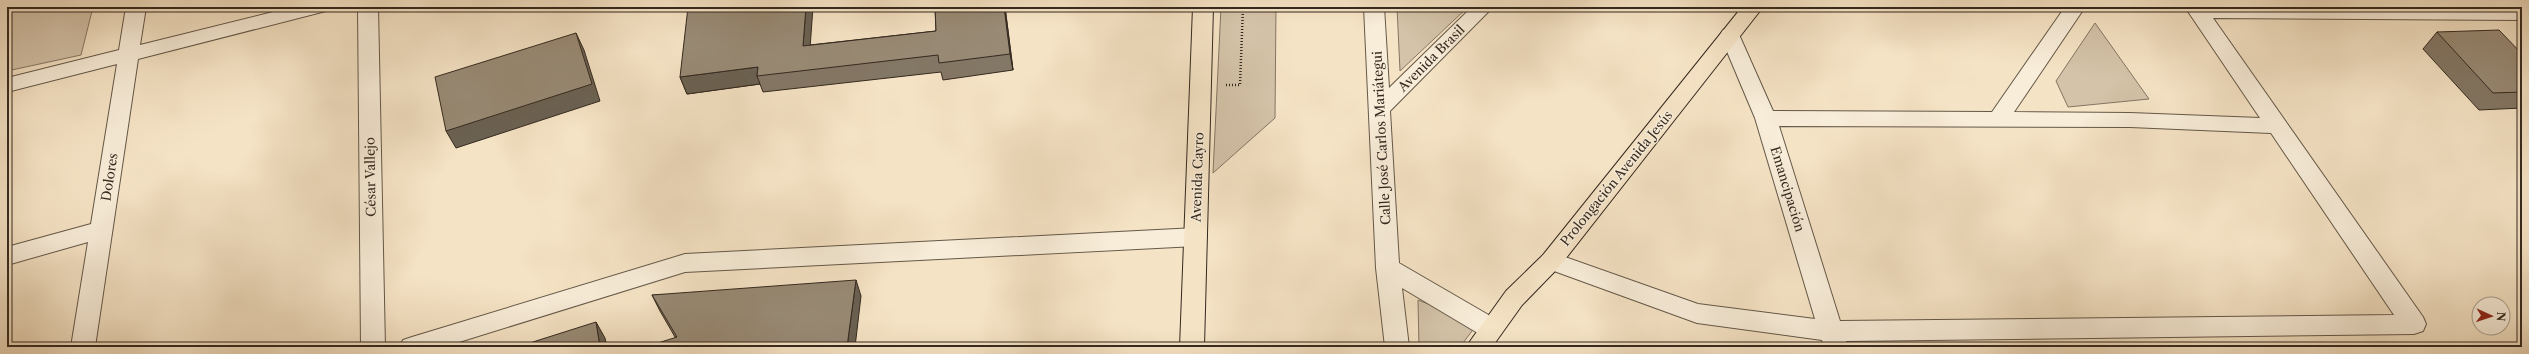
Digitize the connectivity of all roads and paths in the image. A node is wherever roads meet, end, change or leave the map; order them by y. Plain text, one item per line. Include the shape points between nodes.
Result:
1 (136, 7) edge
2 (319, 7) edge
3 (368, 7) edge
4 (1204, 7) edge
5 (1243, 7) edge
6 (1374, 7) edge
7 (1482, 7) edge
8 (1753, 7) edge
9 (2075, 7) edge
10 (2197, 9) edge
11 (2522, 14) edge
12 (1730, 35) junction
13 (128, 56) junction
14 (7, 85) edge
15 (1225, 85) dead end
16 (1380, 109) junction
17 (1766, 118) junction
18 (1998, 119) junction
19 (2277, 126) junction
20 (101, 230) junction
21 (1196, 238) junction
22 (7, 256) edge
23 (1550, 261) junction
24 (1388, 268) junction
25 (1490, 328) junction
26 (1833, 339) edge
27 (83, 347) edge
28 (373, 347) edge
29 (412, 347) edge
30 (1192, 347) edge
31 (1397, 347) edge
32 (1478, 347) edge

1 - 13 street, Dolores
2 - 13 street
3 - 28 street, César Vallejo
4 - 21 main road, Avenida Cayro
5 - 15 path via 1240,85
6 - 16 street, Calle José Carlos Mariátegui
7 - 16 street, Avenida Brasil
8 - 12 main road, Prolongación Avenida Jesús
9 - 18 street
10 - 11 street
10 - 19 street
12 - 17 street, Emancipación
12 - 23 main road, Prolongación Avenida Jesús
13 - 14 street
13 - 20 street, Dolores
16 - 24 street, Calle José Carlos Mariátegui
17 - 18 street
17 - 26 street, Emancipación
18 - 19 street via 2130,120
19 - 26 street via 2414,324
20 - 22 street
20 - 27 street, Dolores
21 - 29 street via 685,263
21 - 30 main road, Avenida Cayro
23 - 25 main road, Prolongación Avenida Jesús
23 - 26 street via 1697,313
24 - 25 street
24 - 31 street, Calle José Carlos Mariátegui
25 - 32 main road, Prolongación Avenida Jesús

